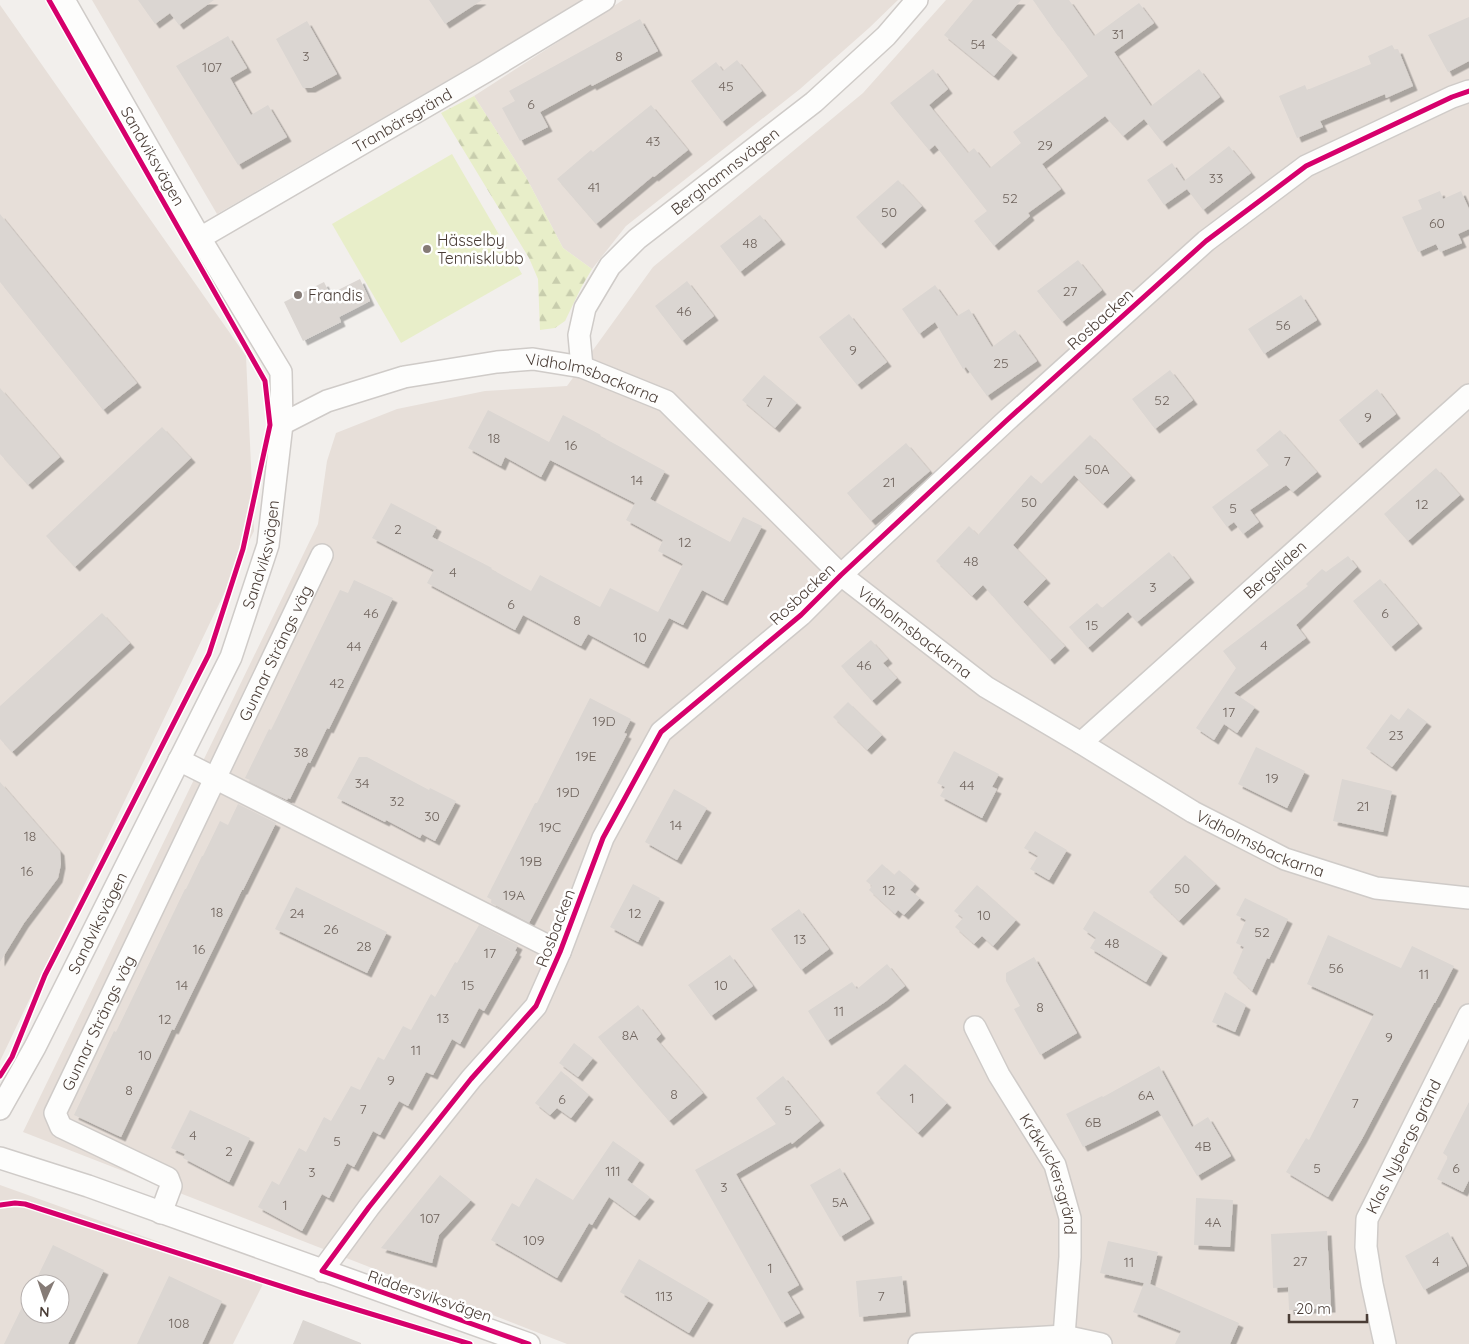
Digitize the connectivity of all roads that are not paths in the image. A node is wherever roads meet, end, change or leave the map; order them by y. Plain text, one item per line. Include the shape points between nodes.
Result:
1 (64, 0) edge
2 (604, 0) edge
3 (917, 0) edge
4 (1469, 91) edge
5 (200, 238) junction
6 (582, 367) junction
7 (1469, 396) edge
8 (282, 424) junction
9 (322, 555) dead end
10 (841, 575) junction
11 (1081, 743) junction
12 (180, 760) junction
13 (216, 778) junction
14 (1469, 898) edge
15 (560, 952) junction
16 (1469, 1015) edge
17 (975, 1027) dead end
18 (0, 1109) edge
19 (0, 1158) edge
20 (161, 1213) junction
21 (322, 1271) junction
22 (1064, 1336) junction
23 (529, 1344) edge
24 (919, 1344) edge
25 (1101, 1344) edge
26 (1385, 1344) edge

1 - 5 street, Sandviksvägen
2 - 5 street, Tranbärsgränd
3 - 6 street, Berghamnsvägen via 886,36 814,102 637,239 610,266 585,308 579,335
4 - 10 street, Rosbacken via 1306,166 1206,241
5 - 8 street, Sandviksvägen via 280,372
6 - 8 street, Vidholmsbackarna via 533,359 404,377 327,401
6 - 10 street, Vidholmsbackarna via 666,400
7 - 11 street, Bergsliden
8 - 12 street, Sandviksvägen via 268,545 231,657
9 - 13 street, Gunnar Strängs väg
10 - 11 street, Vidholmsbackarna via 986,687
10 - 15 street, Rosbacken via 801,615 661,732 602,838
11 - 14 street, Vidholmsbackarna via 1193,812 1285,859 1376,888
12 - 13 street
12 - 18 street, Sandviksvägen via 36,1047
13 - 15 street
13 - 20 street, Gunnar Strängs väg via 55,1113 61,1127 168,1178 171,1186
15 - 21 street, Rosbacken via 536,1006 471,1079
16 - 26 street, Klas Nybergs gränd via 1368,1218 1366,1247
17 - 22 street, Kråkvickersgränd via 999,1075 1055,1165 1070,1218
19 - 20 street, Riddersviksvägen
20 - 21 street, Riddersviksvägen
21 - 23 street, Riddersviksvägen
22 - 24 street
22 - 25 street

